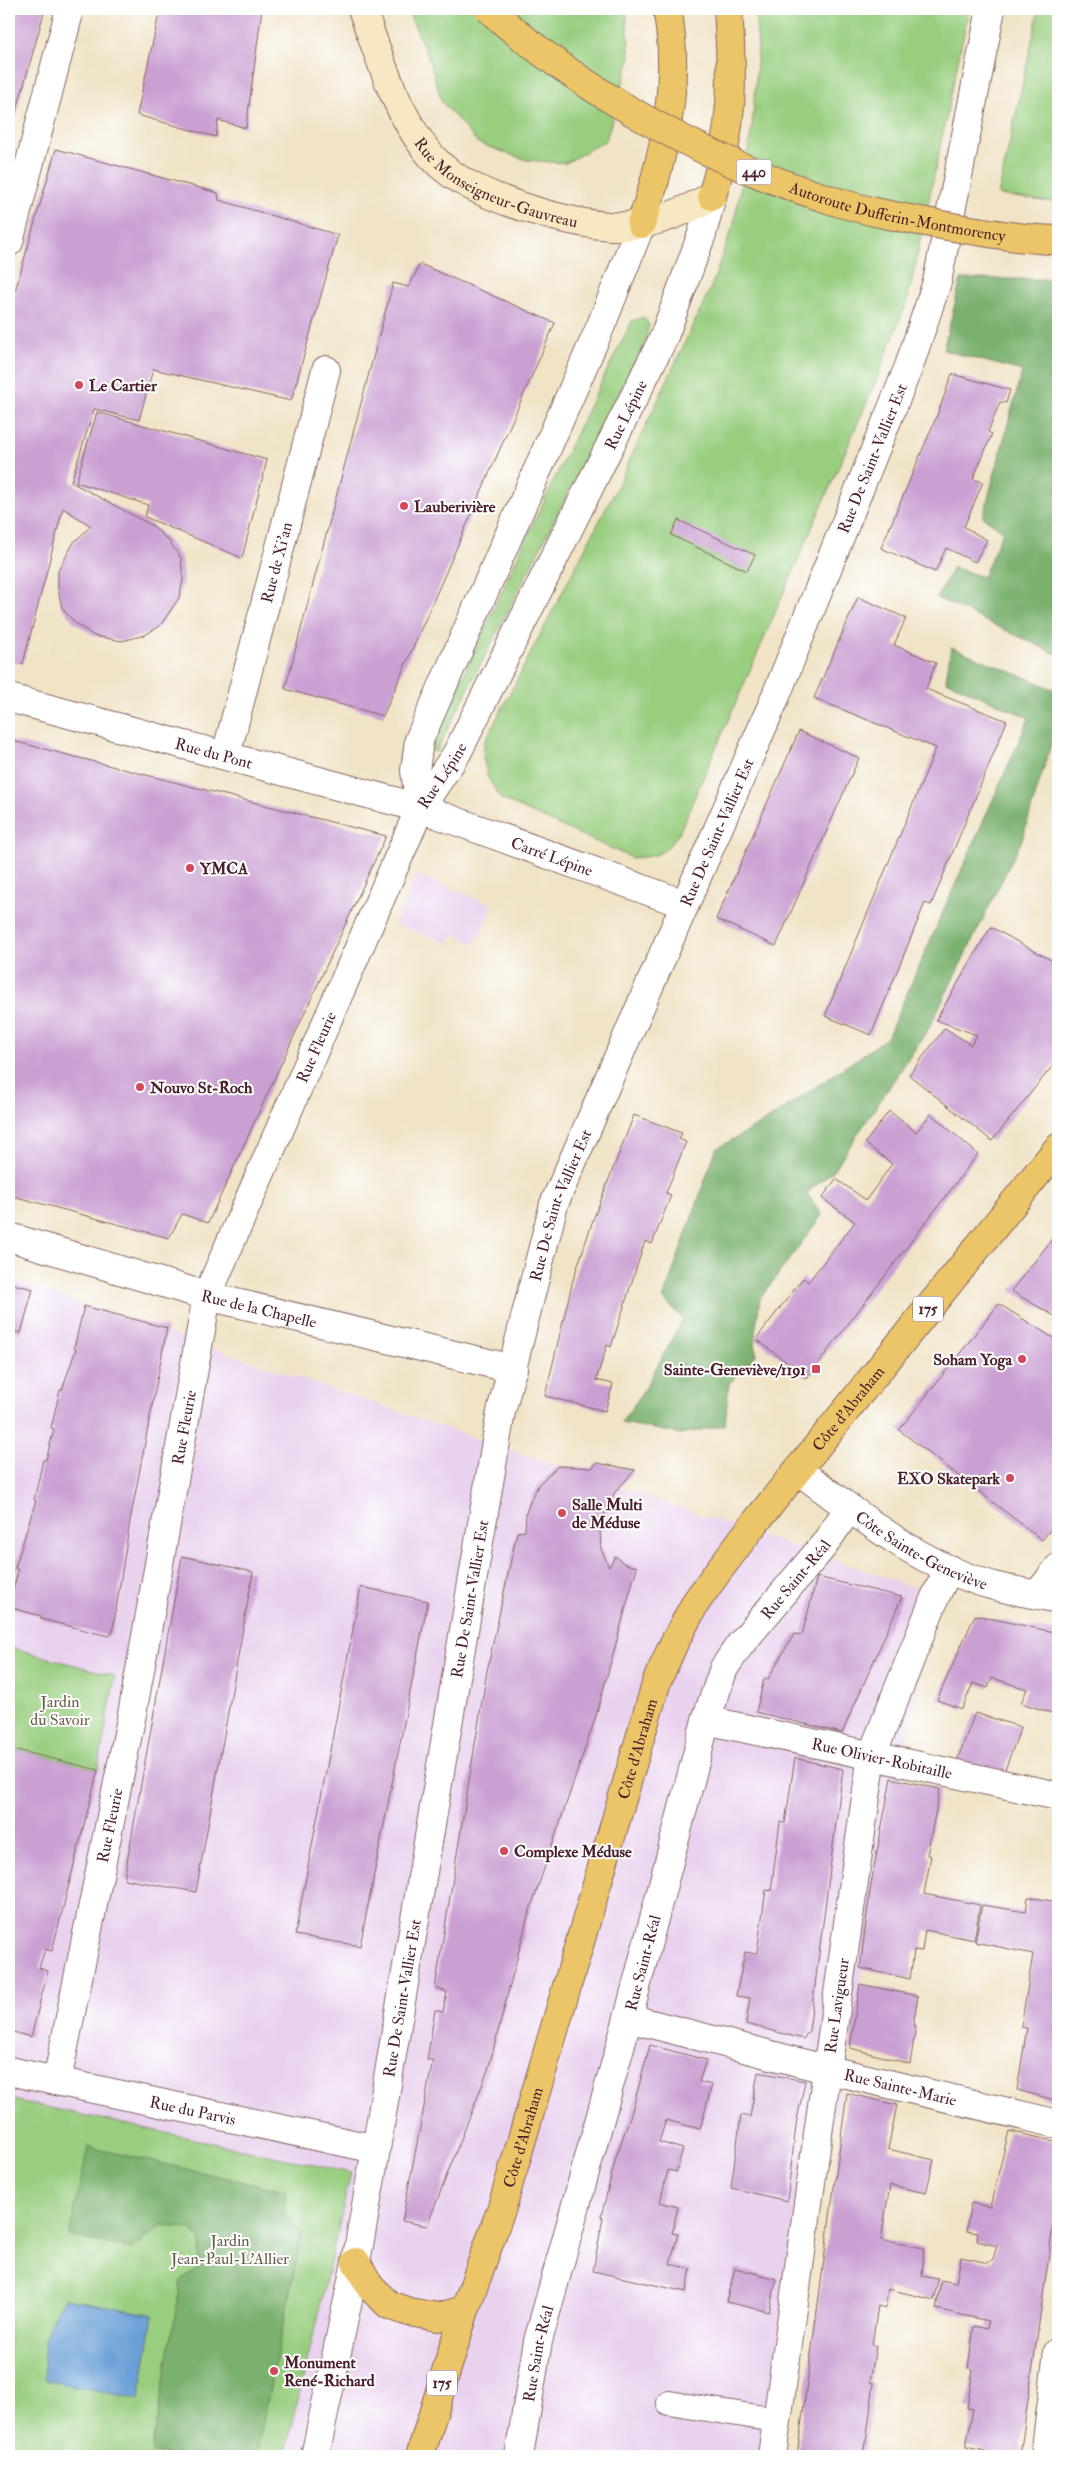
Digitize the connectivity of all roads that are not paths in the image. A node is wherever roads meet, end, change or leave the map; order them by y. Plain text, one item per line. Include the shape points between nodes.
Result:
1 (70, 9) edge
2 (362, 9) edge
3 (489, 9) edge
4 (666, 9) edge
5 (728, 9) edge
6 (991, 9) edge
7 (712, 196) junction
8 (641, 224) junction
9 (1058, 240) edge
10 (9, 242) edge
11 (326, 370) dead end
12 (9, 698) edge
13 (226, 755) junction
14 (420, 808) junction
15 (684, 904) junction
16 (1058, 1148) edge
17 (9, 1237) edge
18 (207, 1296) junction
19 (513, 1369) junction
20 (798, 1470) junction
21 (849, 1508) junction
22 (1058, 1568) edge
23 (949, 1569) junction
24 (1048, 1596) edge
25 (706, 1720) junction
26 (872, 1755) junction
27 (1058, 1796) edge
28 (628, 2018) junction
29 (826, 2069) junction
30 (9, 2071) edge
31 (57, 2081) junction
32 (1058, 2124) edge
33 (376, 2149) junction
34 (356, 2262) junction
35 (465, 2310) junction
36 (1058, 2352) edge
37 (669, 2402) dead end
38 (776, 2420) junction
39 (315, 2456) edge
40 (420, 2456) edge
41 (519, 2456) edge
42 (772, 2456) edge
43 (1045, 2456) edge

1 - 10 street
2 - 8 main road, Rue Monseigneur-Gauvreau via 404,115 423,146 446,170 486,192 567,218 607,225
3 - 9 main road, Autoroute Dufferin-Montmorency / 440, bridge via 583,82 655,124 746,168 835,201 932,223 1013,237
4 - 8 main road via 670,26 671,79 663,153
5 - 7 main road via 732,98 728,138
6 - 15 street, Rue De Saint-Vallier Est via 937,282 909,366 773,703
7 - 8 main road, Rue Monseigneur-Gauvreau via 678,213
7 - 14 street, Rue Lépine via 702,234 663,340 457,753
8 - 14 street, Rue Lépine via 602,323 420,740 415,771
11 - 13 street, Rue de Xi'an
12 - 13 street, Rue du Pont
13 - 14 street, Rue du Pont
14 - 15 street, Carré Lépine
14 - 18 street, Rue Fleurie
15 - 19 street, Rue De Saint-Vallier Est via 554,1204
16 - 20 main road, Côte d'Abraham / 175
17 - 18 street, Rue de la Chapelle
18 - 19 street, Rue de la Chapelle
18 - 31 street, Rue Fleurie via 132,1710
19 - 33 street, Rue De Saint-Vallier Est via 499,1422
20 - 21 street, Côte Sainte-Geneviève
20 - 35 main road, Côte d'Abraham / 175 via 696,1602 658,1681 502,2207
21 - 23 street, Côte Sainte-Geneviève
21 - 25 street, Rue Saint-Réal via 824,1545 724,1668
22 - 24 street
23 - 24 street, Côte Sainte-Geneviève via 998,1587
23 - 26 street, Rue Lavigueur
25 - 26 street, Rue Olivier-Robitaille
25 - 28 street, Rue Saint-Réal
26 - 27 street, Rue Olivier-Robitaille
26 - 29 street, Rue Lavigueur
28 - 29 street, Rue Sainte-Marie
28 - 41 street, Rue Saint-Réal via 538,2341
29 - 32 street, Rue Sainte-Marie
29 - 38 street, Rue Lavigueur
30 - 31 street, Rue du Parvis
31 - 33 street, Rue du Parvis
33 - 34 street, Rue De Saint-Vallier Est
34 - 35 main road via 371,2288 389,2305 438,2316
34 - 39 street, Rue De Saint-Vallier Est
35 - 40 main road, Côte d'Abraham / 175
36 - 43 street
37 - 38 lane
38 - 42 street, Rue Lavigueur

